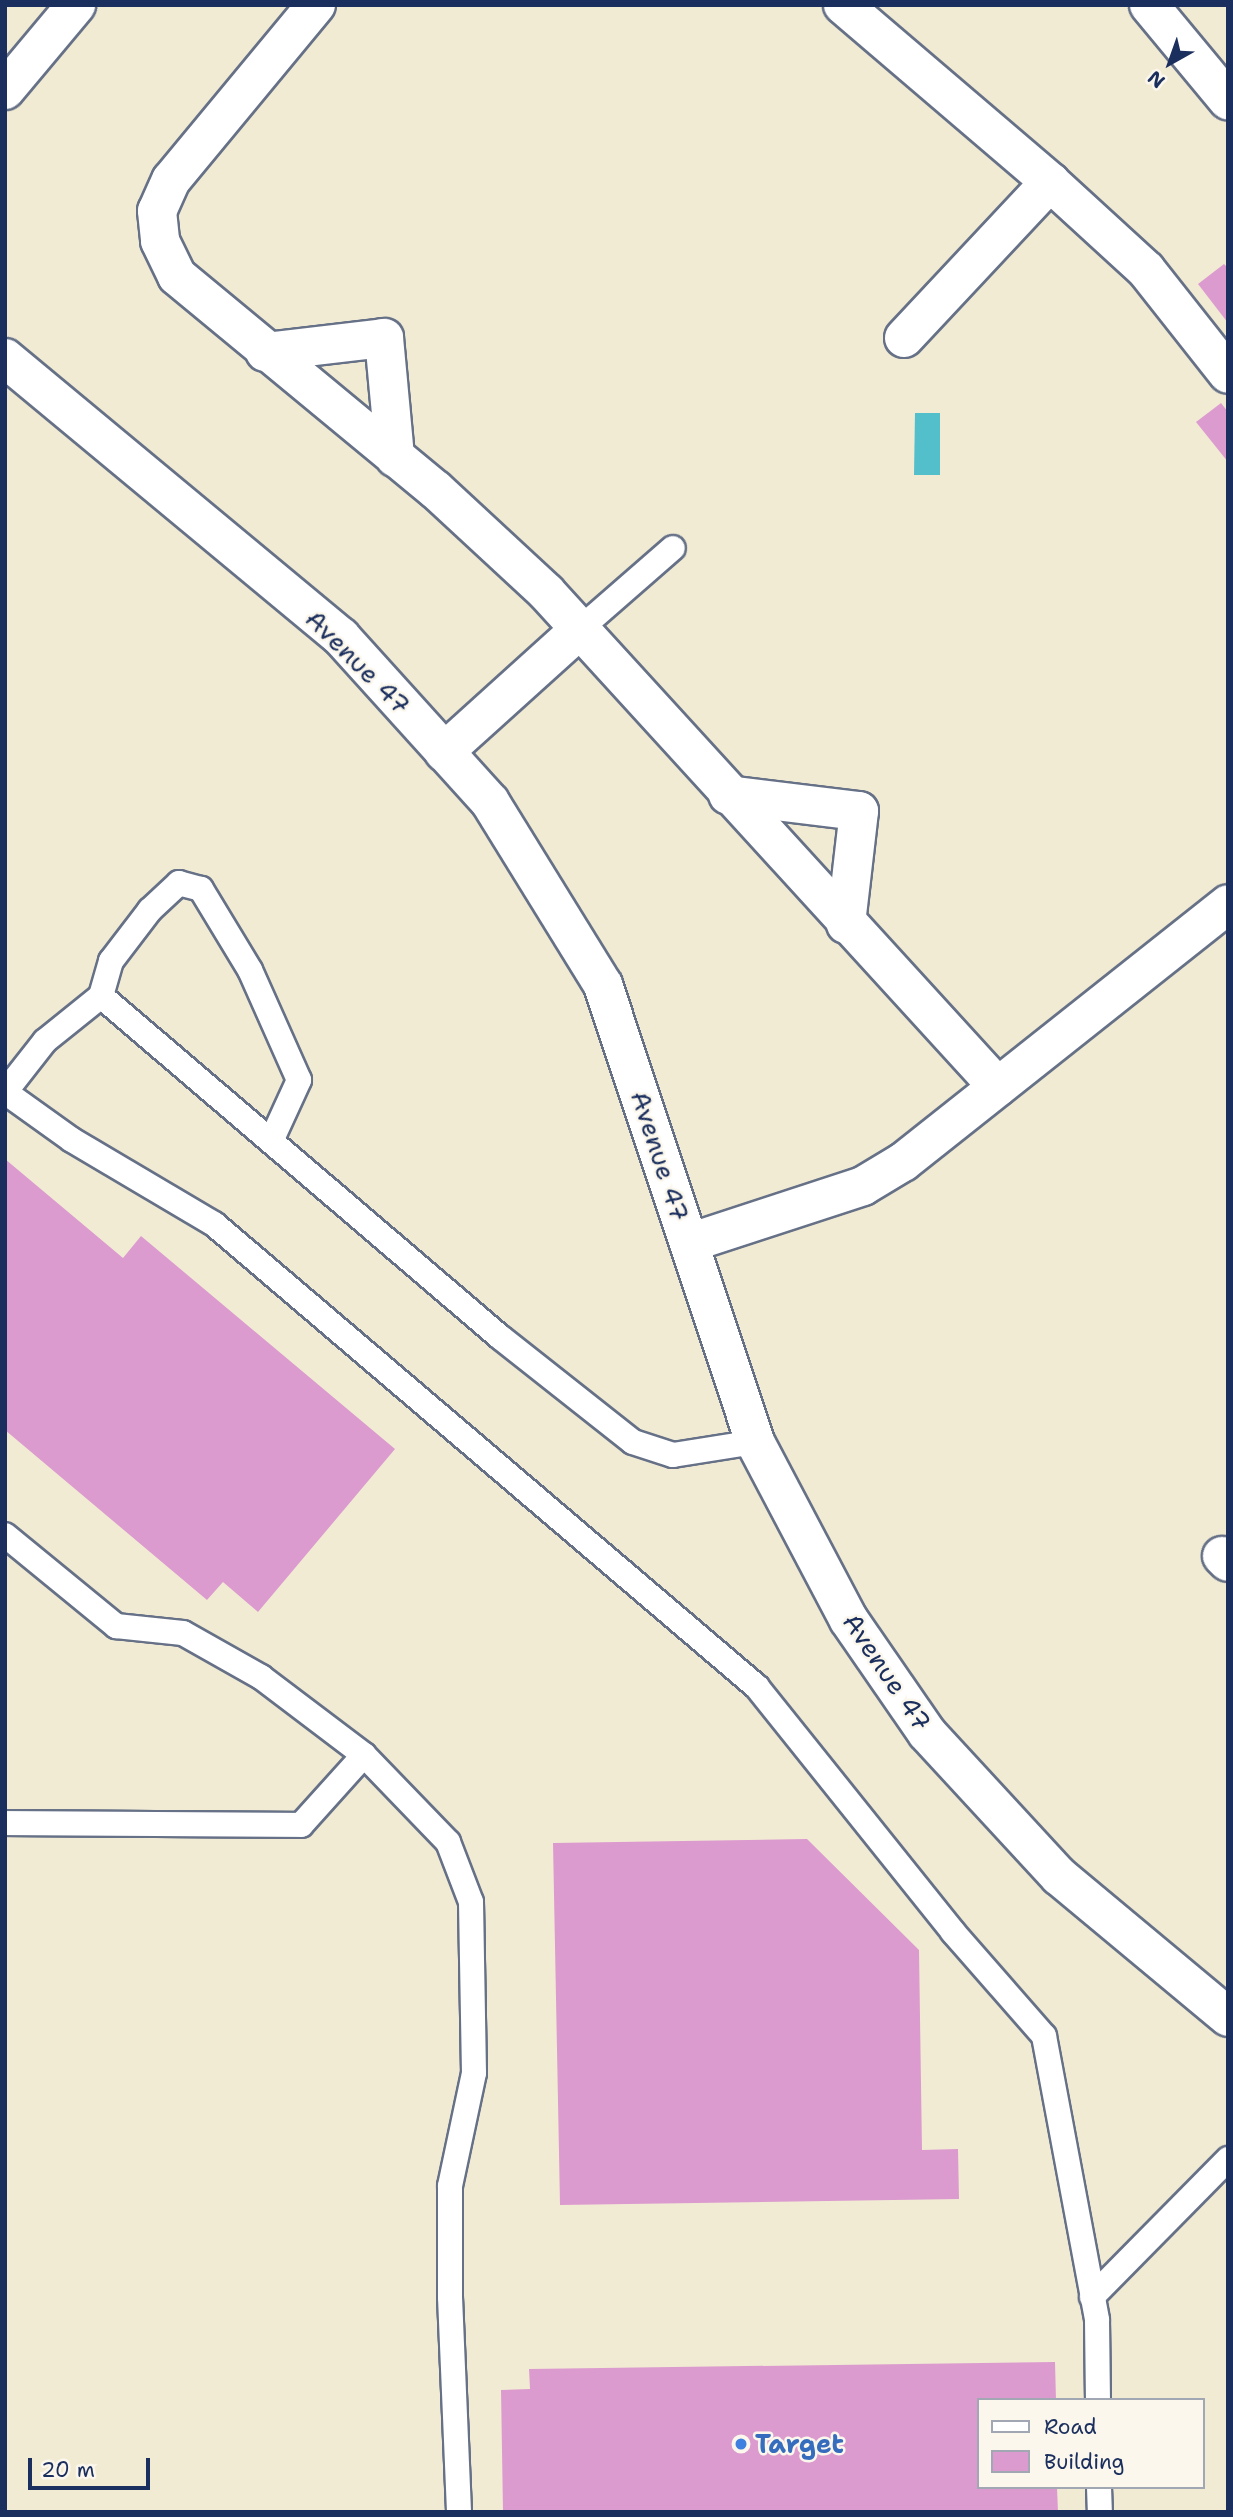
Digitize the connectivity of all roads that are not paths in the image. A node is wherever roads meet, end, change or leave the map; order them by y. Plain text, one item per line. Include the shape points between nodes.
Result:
1 (76, 5) edge
2 (316, 5) edge
3 (843, 5) edge
4 (1149, 5) edge
5 (5, 90) edge
6 (1228, 100) edge
7 (1051, 182) junction
8 (904, 338) dead end
9 (265, 352) junction
10 (5, 358) edge
11 (1228, 373) edge
12 (395, 457) junction
13 (673, 548) dead end
14 (580, 629) junction
15 (444, 752) junction
16 (728, 795) junction
17 (1228, 904) edge
18 (846, 924) junction
19 (101, 996) junction
20 (998, 1087) junction
21 (5, 1092) edge
22 (271, 1139) junction
23 (689, 1243) junction
24 (755, 1442) junction
25 (5, 1535) edge
26 (364, 1755) junction
27 (5, 1823) edge
28 (1228, 2017) edge
29 (1228, 2160) edge
30 (1092, 2297) junction
31 (1098, 2398) edge
32 (1099, 2489) edge
33 (459, 2512) edge
34 (1100, 2512) edge

1 - 5 street
2 - 9 street via 171,180 156,211 159,241 177,276
3 - 7 street
4 - 6 street
7 - 8 street
7 - 11 street via 1146,270
9 - 12 street
9 - 12 street via 384,338
10 - 15 street, Avenue 47 via 341,637
12 - 14 street via 547,592
13 - 14 lane
14 - 15 street
14 - 16 street
15 - 23 street, Avenue 47 via 490,802 603,985
16 - 18 street
16 - 18 street via 859,811
17 - 20 street
18 - 20 street
19 - 21 lane via 45,1041
19 - 22 lane
19 - 22 lane via 111,961 150,910 179,883 201,889 250,971 299,1080
20 - 23 street via 903,1162 863,1186
21 - 30 lane via 72,1140 214,1224 757,1687 953,1932 1044,2036
22 - 24 lane via 500,1337 633,1442 673,1455
23 - 24 street, Avenue 47
24 - 28 street, Avenue 47 via 849,1620 927,1733 1059,1875
25 - 26 lane via 116,1626 183,1633 261,1677
26 - 27 lane via 301,1825
26 - 33 lane via 448,1842 471,1902 474,2073 450,2186
29 - 30 lane
30 - 31 lane
32 - 34 lane

